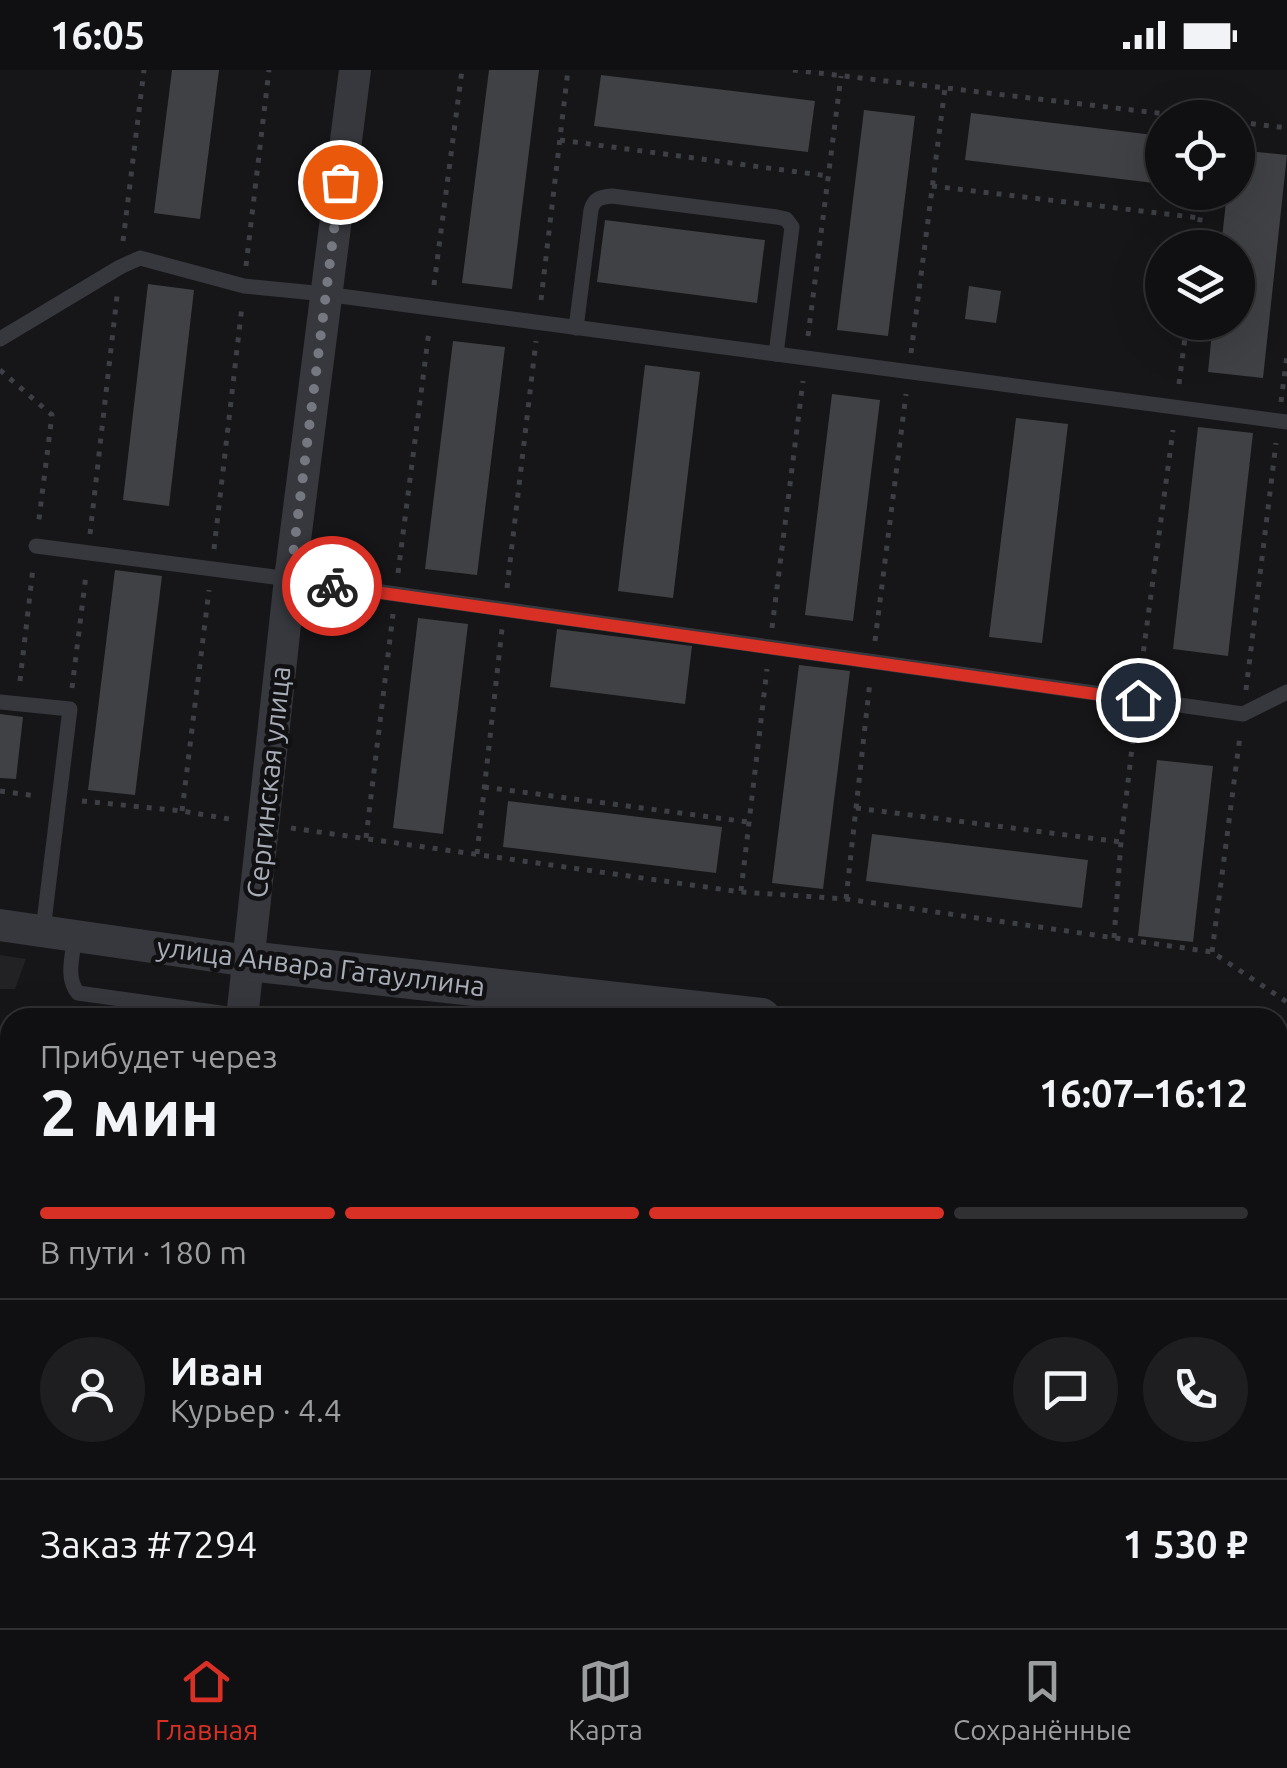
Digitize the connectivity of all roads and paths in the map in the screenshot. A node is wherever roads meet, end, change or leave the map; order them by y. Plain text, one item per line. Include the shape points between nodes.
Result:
1 (144, 70) edge
2 (269, 70) edge
3 (355, 70) edge
4 (462, 70) edge
5 (568, 70) edge
6 (793, 70) edge
7 (841, 76) junction
8 (945, 88) junction
9 (1145, 112) edge
10 (1255, 124) edge
11 (1287, 128) edge
12 (560, 140) junction
13 (828, 176) junction
14 (932, 186) junction
15 (1201, 210) edge
16 (1200, 218) junction
17 (1198, 230) edge
18 (120, 267) junction
19 (244, 286) junction
20 (325, 294) junction
21 (432, 309) junction
22 (538, 323) junction
23 (576, 328) junction
24 (0, 339) edge
25 (1184, 340) edge
26 (776, 354) junction
27 (1287, 356) edge
28 (806, 358) junction
29 (909, 372) junction
30 (1176, 408) junction
31 (1283, 422) edge
32 (36, 546) dead end
33 (88, 553) junction
34 (211, 570) junction
35 (290, 579) junction
36 (395, 596) junction
37 (505, 610) junction
38 (770, 648) junction
39 (872, 662) junction
40 (1287, 692) edge
41 (1138, 700) junction
42 (0, 702) edge
43 (70, 709) junction
44 (1242, 714) junction
45 (484, 787) junction
46 (0, 791) edge
47 (60, 799) junction
48 (856, 808) junction
49 (182, 811) junction
50 (748, 822) junction
51 (264, 825) junction
52 (366, 838) junction
53 (1121, 842) junction
54 (477, 854) junction
55 (740, 892) junction
56 (846, 900) junction
57 (0, 925) edge
58 (59, 932) junction
59 (1114, 938) junction
60 (1212, 952) junction
61 (249, 960) junction
62 (1287, 1002) edge
63 (185, 1008) edge
64 (243, 1008) edge
65 (662, 1008) edge

1 - 18 path
2 - 19 path
3 - 20 street, Сергинская улица
4 - 21 path
5 - 12 path
6 - 7 path
7 - 8 path
7 - 13 path
8 - 9 path
8 - 14 path
10 - 11 path
12 - 13 path
12 - 22 path
13 - 28 path
14 - 16 path
14 - 29 path
15 - 16 path
16 - 17 path
18 - 19 lane via 140,258
18 - 24 lane
18 - 33 path
19 - 20 lane
19 - 34 path
20 - 21 lane
20 - 35 street, Сергинская улица
21 - 22 lane
21 - 36 path
22 - 23 lane
22 - 37 path
23 - 26 lane
23 - 26 lane via 591,210 599,197 777,217 792,227
25 - 30 path
26 - 28 lane
27 - 31 path
28 - 29 lane
28 - 38 path
29 - 30 lane
29 - 39 path
30 - 31 lane
30 - 41 path
31 - 44 path
32 - 33 lane
33 - 34 lane
33 - 43 path
34 - 35 lane
34 - 49 path
35 - 36 lane
35 - 51 street, Сергинская улица
36 - 37 lane
36 - 52 path
37 - 38 lane
37 - 45 path
38 - 39 lane
38 - 50 path
39 - 41 lane
39 - 48 path
40 - 44 lane
41 - 44 lane
41 - 53 path
42 - 43 lane
43 - 47 lane
44 - 60 path
45 - 50 path
45 - 54 path
46 - 47 path
47 - 49 path
47 - 58 lane
48 - 53 path
48 - 56 path
49 - 51 path
50 - 55 path
51 - 52 path
51 - 61 street, Сергинская улица
52 - 54 path
53 - 59 path
54 - 55 path
55 - 56 path
56 - 59 path
57 - 58 street, улица Анвара Гатауллина
58 - 61 street, улица Анвара Гатауллина
58 - 63 lane via 78,993
59 - 60 path
60 - 62 path
61 - 64 street, Сергинская улица
61 - 65 street, улица Анвара Гатауллина

